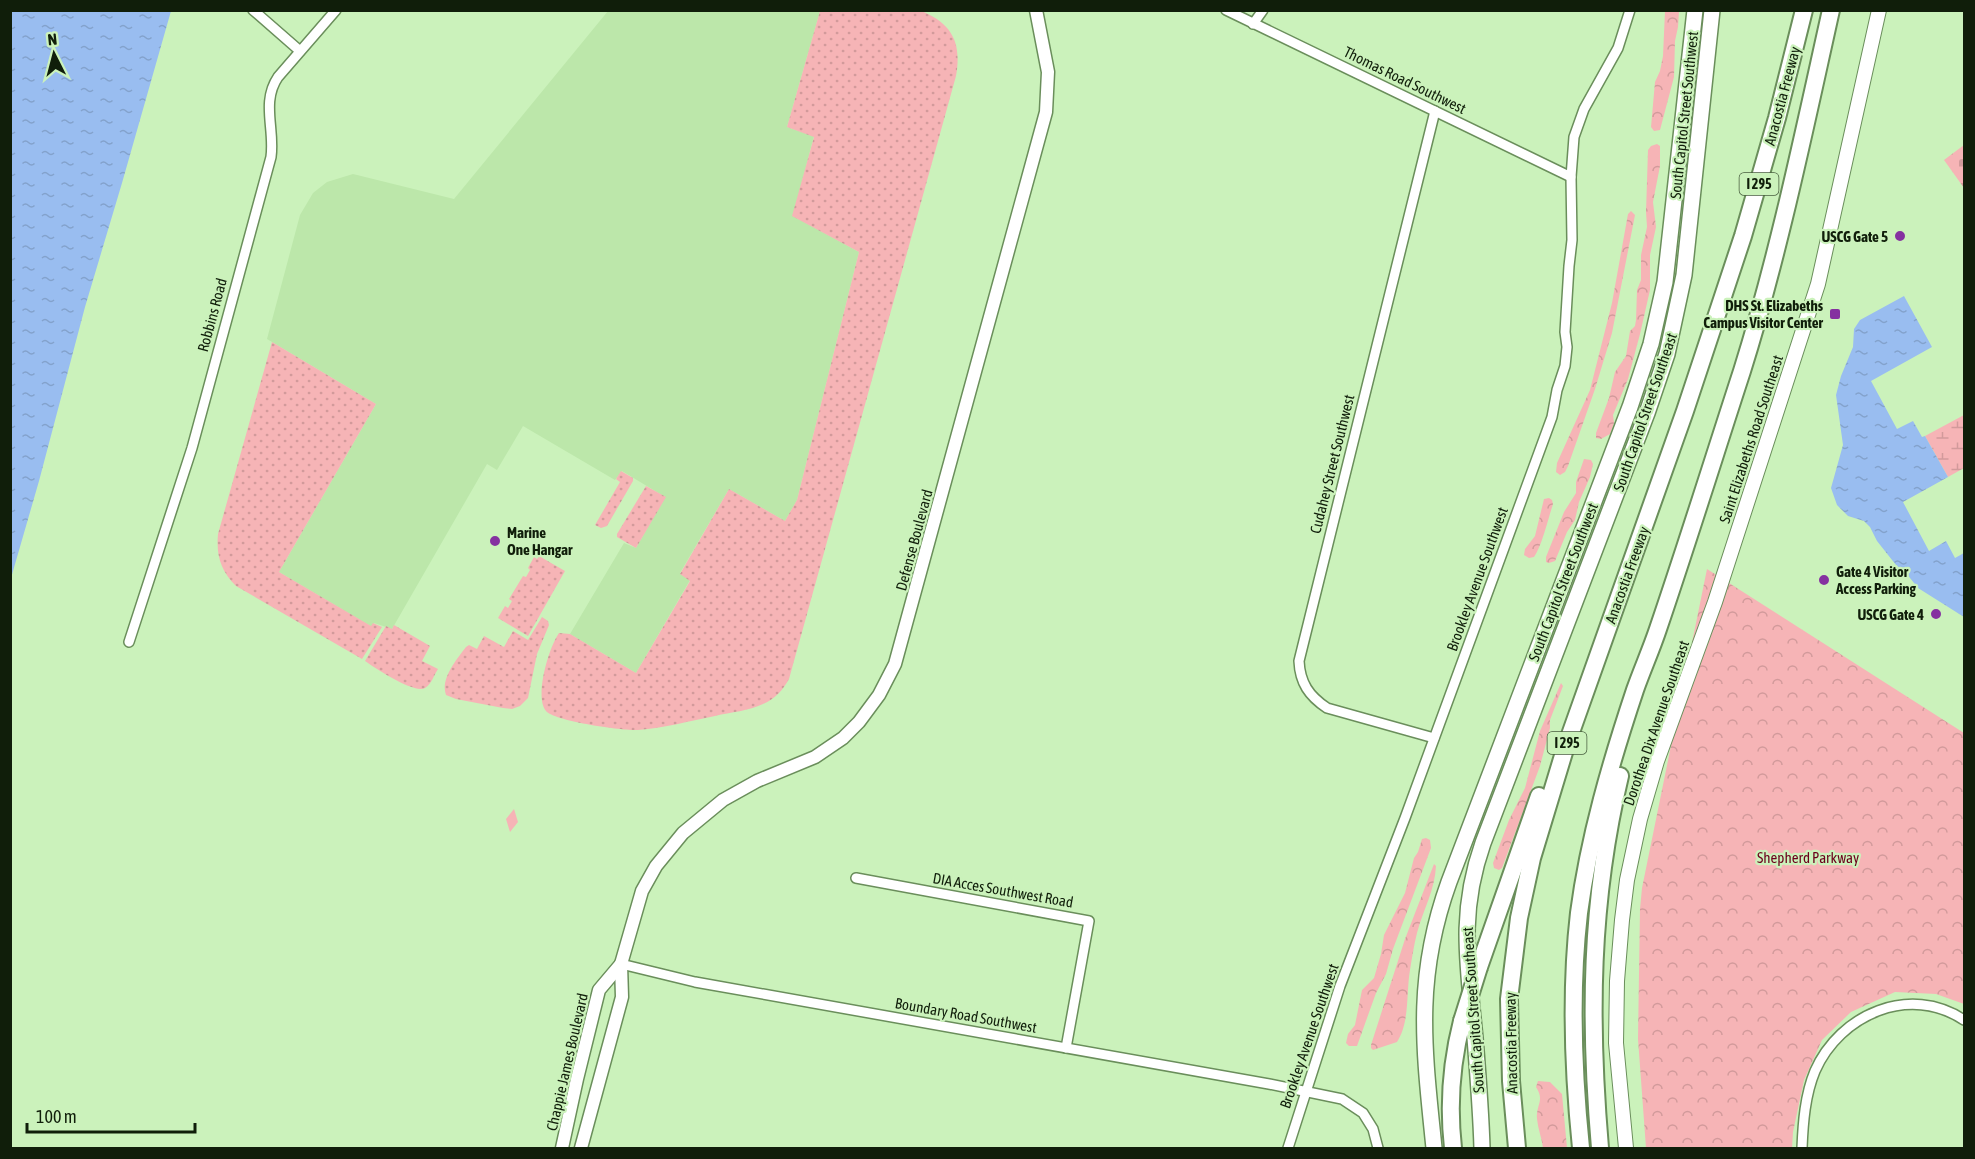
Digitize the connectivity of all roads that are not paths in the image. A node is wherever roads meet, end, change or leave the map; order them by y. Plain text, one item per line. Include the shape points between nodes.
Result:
1 (254, 10) edge
2 (336, 10) edge
3 (1036, 10) edge
4 (1226, 10) edge
5 (1263, 10) edge
6 (1630, 10) edge
7 (1695, 10) edge
8 (1712, 10) edge
9 (1804, 10) edge
10 (1831, 10) edge
11 (1879, 10) edge
12 (1253, 24) junction
13 (300, 51) junction
14 (1435, 111) junction
15 (1570, 177) junction
16 (1703, 353) junction
17 (1728, 561) joint
18 (1657, 633) junction
19 (129, 642) dead end
20 (1434, 738) junction
21 (856, 878) dead end
22 (621, 964) junction
23 (1965, 1020) edge
24 (1066, 1048) junction
25 (1306, 1093) junction
26 (562, 1149) edge
27 (581, 1149) edge
28 (1288, 1149) edge
29 (1378, 1149) edge
30 (1434, 1149) edge
31 (1453, 1149) edge
32 (1482, 1149) edge
33 (1517, 1149) edge
34 (1581, 1149) edge
35 (1600, 1149) edge
36 (1626, 1149) edge
37 (1802, 1149) edge

1 - 13 street
2 - 13 street, Robbins Road
3 - 22 street, Defense Boulevard via 1048,72 1046,112 891,674 860,722 843,738 815,757 734,793 678,837 642,891
4 - 12 street, Thomas Road Southwest
5 - 12 street
6 - 15 street, Brookley Avenue Southwest via 1618,48 1584,109 1574,137
7 - 30 main road, South Capitol Street Southwest via 1668,260 1651,344 1449,882 1430,946 1423,1031
8 - 32 main road, South Capitol Street Southeast via 1687,255 1667,354 1471,882 1466,948
9 - 16 highway, Anacostia Freeway / I 295 via 1755,196
10 - 18 highway, Anacostia Freeway / I 295 via 1763,299
11 - 17 main road, Saint Elizabeths Road Southeast via 1818,284
12 - 14 street, Thomas Road Southwest
13 - 19 street, Robbins Road via 274,82 268,98 271,157 192,448
14 - 15 street, Thomas Road Southwest
14 - 20 street, Cudahey Street Southwest via 1299,661 1307,690 1327,708
15 - 20 street, Brookley Avenue Southwest via 1572,240 1565,366 1552,417
16 - 31 highway, bridge via 1676,409 1462,1021 1450,1086
16 - 33 highway, Anacostia Freeway / I 295 via 1564,749 1530,868 1509,999
17 - 36 main road, Dorothea Dix Avenue Southeast via 1657,761 1627,880 1619,940 1616,1022
18 - 34 highway, Anacostia Freeway / I 295 via 1609,774 1581,903 1574,1015
18 - 35 highway via 1615,796 1595,930 1592,1034
20 - 25 street, Brookley Avenue Southwest via 1340,986
21 - 24 street, DIA Acces Southwest Road via 1089,921
22 - 24 street, Boundary Road Southwest via 695,982
22 - 26 street, Chappie James Boulevard via 599,990
22 - 27 street via 622,997
23 - 37 street via 1930,1006 1907,1004 1885,1008 1847,1028 1821,1059 1810,1088
24 - 25 street, Boundary Road Southwest
25 - 28 street, Brookley Avenue Southwest
25 - 29 street, Boundary Road Southwest via 1342,1099 1363,1113 1373,1129

